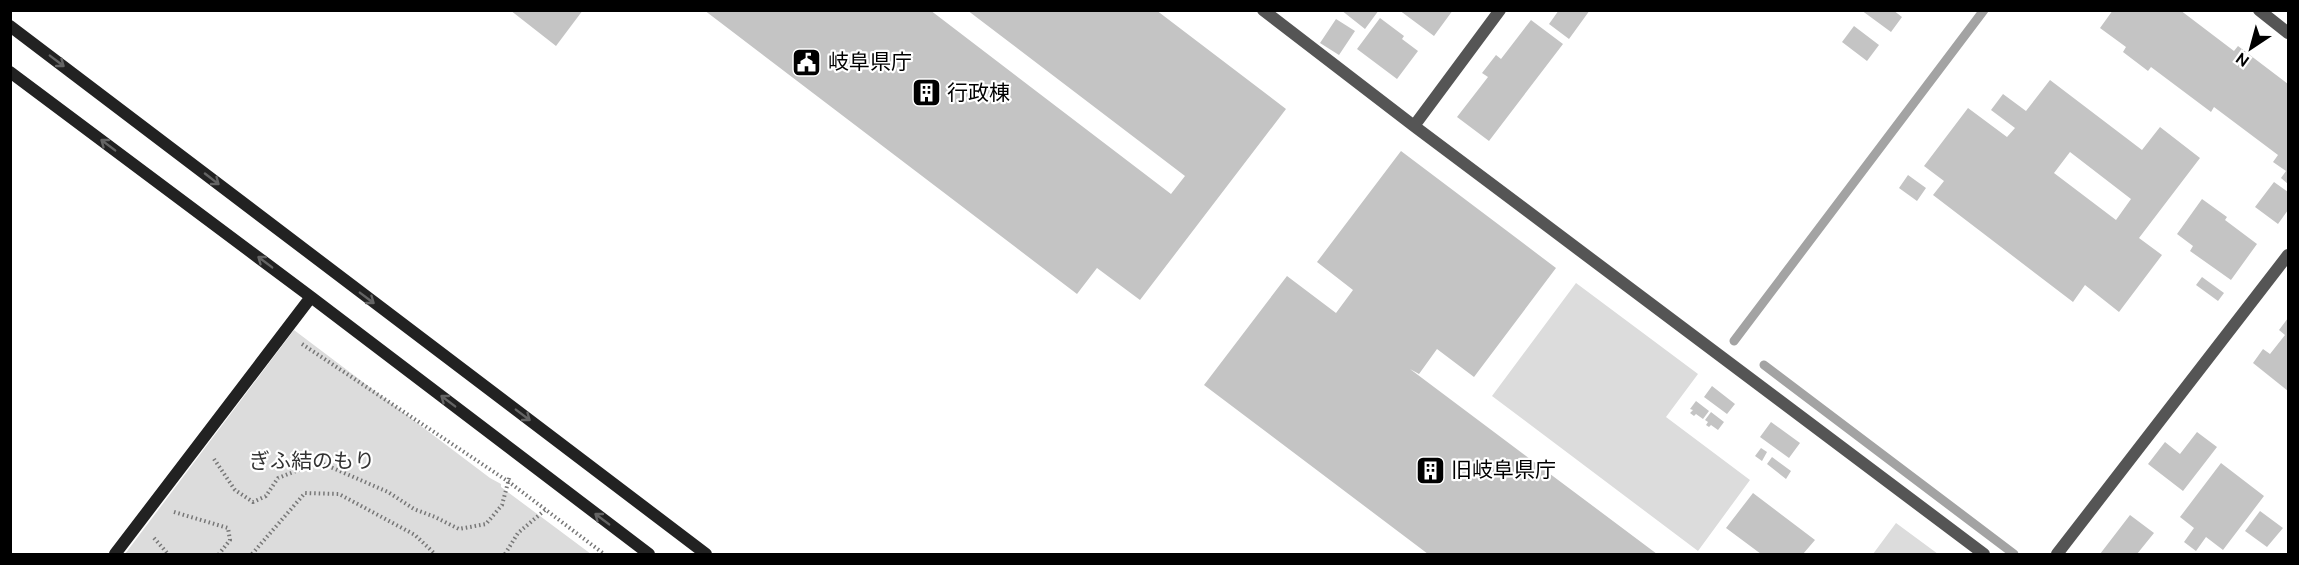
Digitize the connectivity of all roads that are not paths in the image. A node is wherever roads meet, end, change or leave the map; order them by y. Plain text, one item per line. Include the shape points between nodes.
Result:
1 (1263, 10) edge
2 (1500, 10) edge
3 (2259, 10) edge
4 (10, 26) edge
5 (2289, 33) edge
6 (10, 72) edge
7 (1414, 126) junction
8 (2289, 255) edge
9 (311, 297) junction
10 (115, 555) edge
11 (649, 555) edge
12 (705, 555) edge
13 (1984, 555) edge
14 (2057, 555) edge

1 - 7 street
2 - 7 street
3 - 5 street
4 -> 12 street
9 -> 6 street
7 - 13 street
8 - 14 street
9 - 10 street
11 -> 9 street

